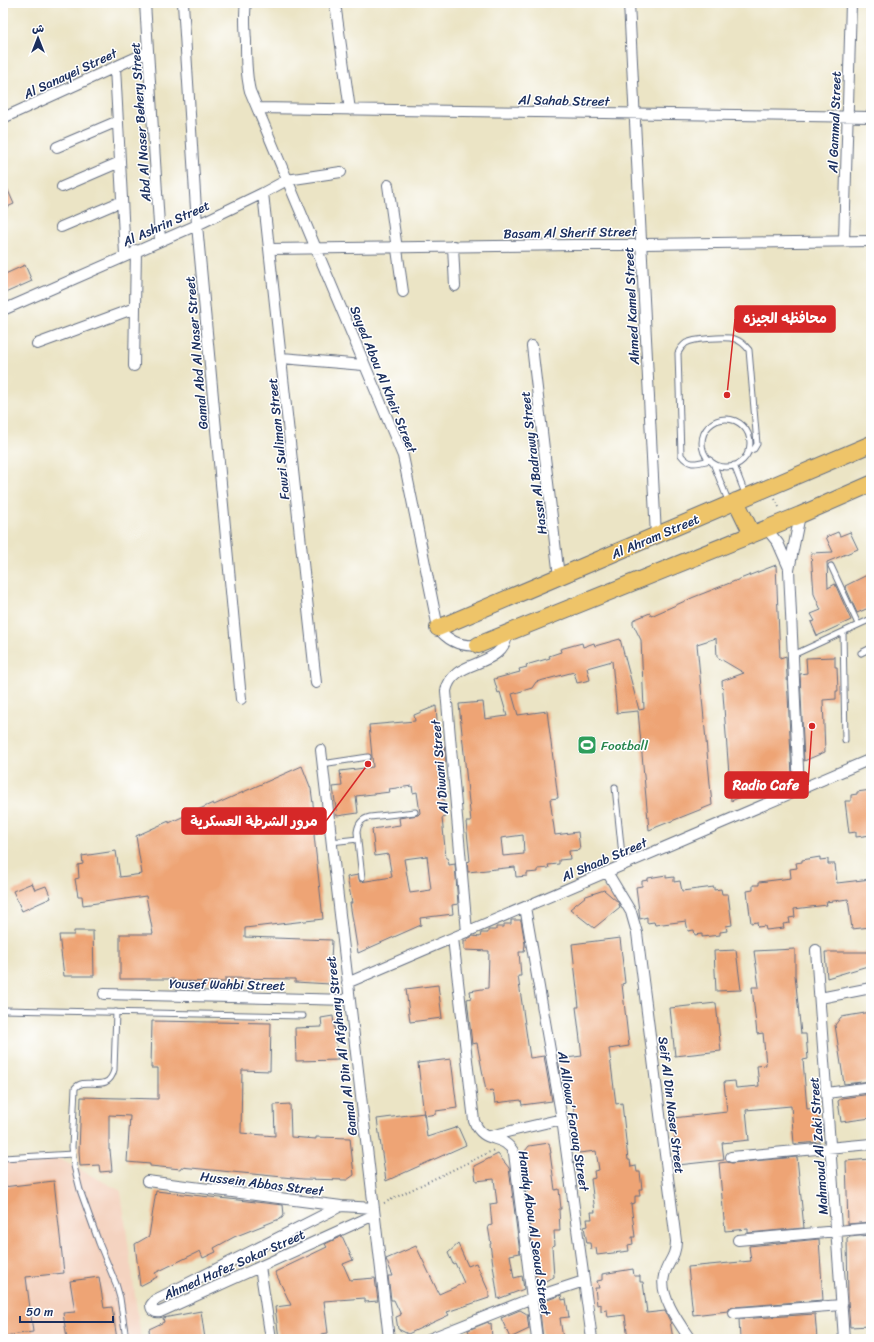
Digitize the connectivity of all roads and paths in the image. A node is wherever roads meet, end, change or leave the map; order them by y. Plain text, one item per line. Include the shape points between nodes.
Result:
1 (145, 3) edge
2 (183, 3) edge
3 (246, 3) edge
4 (335, 3) edge
5 (629, 3) edge
6 (851, 3) edge
7 (148, 52) junction
8 (115, 67) junction
9 (257, 108) junction
10 (350, 110) junction
11 (634, 113) junction
12 (848, 116) junction
13 (871, 117) edge
14 (3, 118) edge
15 (118, 121) junction
16 (57, 147) dead end
17 (120, 162) junction
18 (341, 172) dead end
19 (287, 180) junction
20 (388, 185) dead end
21 (62, 187) dead end
22 (263, 193) junction
23 (122, 201) junction
24 (197, 224) junction
25 (61, 227) dead end
26 (160, 240) junction
27 (844, 241) junction
28 (871, 241) edge
29 (641, 244) junction
30 (454, 246) junction
31 (397, 247) junction
32 (316, 248) junction
33 (270, 249) junction
34 (136, 250) junction
35 (125, 255) junction
36 (455, 286) dead end
37 (403, 292) dead end
38 (135, 308) junction
39 (3, 310) edge
40 (37, 344) dead end
41 (532, 346) dead end
42 (282, 358) junction
43 (363, 365) junction
44 (134, 366) dead end
45 (871, 444) edge
46 (748, 451) junction
47 (712, 462) junction
48 (734, 465) junction
49 (871, 484) edge
50 (770, 486) junction
51 (737, 500) junction
52 (792, 518) junction
53 (759, 531) junction
54 (656, 536) junction
55 (831, 566) dead end
56 (789, 570) junction
57 (559, 577) junction
58 (871, 619) edge
59 (858, 624) junction
60 (438, 628) junction
61 (508, 632) junction
62 (843, 632) junction
63 (478, 645) joint
64 (871, 648) edge
65 (861, 653) dead end
66 (793, 655) junction
67 (316, 683) dead end
68 (241, 700) dead end
69 (845, 740) dead end
70 (321, 750) dead end
71 (368, 757) dead end
72 (871, 759) edge
73 (322, 764) junction
74 (615, 787) dead end
75 (799, 790) junction
76 (415, 812) dead end
77 (358, 839) junction
78 (331, 842) junction
79 (624, 865) junction
80 (607, 872) junction
81 (362, 878) dead end
82 (525, 907) junction
83 (467, 932) junction
84 (453, 938) junction
85 (816, 950) dead end
86 (347, 983) junction
87 (871, 988) edge
88 (104, 994) dead end
89 (820, 998) junction
90 (349, 1000) junction
91 (3, 1010) edge
92 (116, 1012) junction
93 (303, 1016) dead end
94 (871, 1087) edge
95 (827, 1093) junction
96 (562, 1119) junction
97 (486, 1137) junction
98 (507, 1144) junction
99 (871, 1144) edge
100 (830, 1147) junction
101 (72, 1154) junction
102 (730, 1157) dead end
103 (3, 1158) edge
104 (147, 1182) dead end
105 (341, 1206) junction
106 (374, 1212) junction
107 (871, 1228) edge
108 (836, 1232) junction
109 (738, 1240) dead end
110 (260, 1267) junction
111 (584, 1281) junction
112 (532, 1298) junction
113 (842, 1305) junction
114 (734, 1313) dead end
115 (126, 1339) edge
116 (271, 1339) edge
117 (389, 1339) edge
118 (429, 1339) edge
119 (537, 1339) edge
120 (592, 1339) edge
121 (690, 1339) edge
122 (844, 1339) edge

1 - 7 street, Abd Al Naser Behery Street
2 - 24 street, Gamal Abd Al Naser Street
3 - 9 street, Sayed Abou Al Kheir Street via 247,80
4 - 10 street
5 - 11 street, Ahmed Kamel Street
6 - 12 street, Al Gammal Street
7 - 8 street, Al Sanayei Street
7 - 26 street, Abd Al Naser Behery Street
8 - 14 street, Al Sanayei Street
8 - 15 street
9 - 10 street, Al Sahab Street
9 - 19 street, Sayed Abou Al Kheir Street
10 - 11 street, Al Sahab Street
11 - 12 street, Al Sahab Street
11 - 29 street, Ahmed Kamel Street
12 - 13 street, Al Sahab Street
12 - 27 street, Al Gammal Street
15 - 16 street
15 - 17 street
17 - 21 street
17 - 23 street
18 - 19 street, Al Ashrin Street
19 - 22 street, Al Ashrin Street
19 - 32 street, Sayed Abou Al Kheir Street
20 - 31 street
22 - 24 street, Al Ashrin Street
22 - 33 street, Fawzi Suliman Street
23 - 25 street
23 - 35 street
24 - 26 street, Al Ashrin Street
24 - 68 street, Gamal Abd Al Naser Street
26 - 34 street, Al Ashrin Street
27 - 28 street, Basam Al Sherif Street
27 - 29 street, Basam Al Sherif Street
29 - 30 street, Basam Al Sherif Street
29 - 54 street, Ahmed Kamel Street
30 - 31 street, Basam Al Sherif Street
30 - 36 street
31 - 32 street, Basam Al Sherif Street
31 - 37 street
32 - 33 street, Basam Al Sherif Street
32 - 43 street, Sayed Abou Al Kheir Street
33 - 42 street, Fawzi Suliman Street
34 - 35 street, Al Ashrin Street
34 - 38 street
35 - 39 street, Al Ashrin Street
38 - 40 street
38 - 44 street
41 - 57 street, Hassn Al Badrawy Street
42 - 43 street
42 - 67 street, Fawzi Suliman Street
43 - 60 street, Sayed Abou Al Kheir Street via 403,456
45 - 50 main road, Al Ahram Street
46 - 47 lane via 750,444 746,431 737,422 717,421 706,430 704,436 703,449
46 - 47 lane via 754,449 757,444 749,350 743,343 734,339 693,341 681,347 678,353 681,455 686,461 694,464
46 - 48 lane via 743,460
47 - 48 lane via 723,467
47 - 51 lane
48 - 51 lane
49 - 52 main road
50 - 51 main road, Al Ahram Street
50 - 52 path
51 - 53 main road
51 - 54 main road, Al Ahram Street
52 - 53 main road
52 - 56 street
53 - 56 street via 778,543
53 - 61 main road
54 - 57 main road, Al Ahram Street
55 - 59 lane
56 - 66 street
57 - 60 main road, Al Ahram Street
58 - 59 lane
59 - 62 lane
60 - 63 street via 457,643
61 - 63 main road
61 - 83 street, Al Diwani Street via 499,652 457,672 450,680 446,691
62 - 66 lane
62 - 69 lane
64 - 65 lane
66 - 75 street
70 - 73 street, Gamal Al Din Al Afghany Street
71 - 73 lane
72 - 75 street, Al Shaab Street
73 - 78 street, Gamal Al Din Al Afghany Street
74 - 79 lane
75 - 79 street, Al Shaab Street
76 - 77 lane via 364,819 358,827
77 - 78 lane
77 - 81 lane
78 - 86 street, Gamal Al Din Al Afghany Street
79 - 80 street, Al Shaab Street
80 - 82 street, Al Shaab Street
80 - 121 street, Seif Al Din Naser Street via 631,912 637,932 676,1241 674,1256 664,1276 664,1290 669,1305
82 - 83 street, Al Shaab Street
82 - 96 street, Al Allowa' Farouq Street
83 - 84 street, Al Shaab Street
84 - 86 street, Al Shaab Street
84 - 97 street via 474,1121 480,1133
85 - 89 street, Mahmoud Al Zaki Street
86 - 90 street, Gamal Al Din Al Afghany Street
87 - 89 street
88 - 90 street, Yousef Wahbi Street
89 - 95 street, Mahmoud Al Zaki Street
90 - 106 street, Gamal Al Din Al Afghany Street
91 - 92 lane
92 - 93 lane
92 - 101 lane via 113,1075 106,1082 81,1083 75,1088
94 - 95 street
95 - 100 street, Mahmoud Al Zaki Street
96 - 97 street
96 - 111 street, Al Allowa' Farouq Street
97 - 98 street, Hamdy Abou Al Seoud Street
98 - 106 path
98 - 112 street, Hamdy Abou Al Seoud Street via 514,1153
99 - 100 street
100 - 102 street
100 - 108 street, Mahmoud Al Zaki Street
101 - 103 lane
101 - 115 lane via 80,1190 116,1284
104 - 105 street, Hussein Abbas Street
105 - 106 street, Hussein Abbas Street
105 - 110 street, Ahmed Hafez Sokar Street via 155,1300 151,1308 160,1312
106 - 110 street, Ahmed Hafez Sokar Street
106 - 117 street, Gamal Al Din Al Afghany Street
107 - 108 street
108 - 109 street
108 - 113 street, Mahmoud Al Zaki Street
110 - 116 street
111 - 112 street
111 - 120 street, Al Allowa' Farouq Street
112 - 118 street
112 - 119 street, Hamdy Abou Al Seoud Street
113 - 114 street
113 - 122 street, Mahmoud Al Zaki Street

